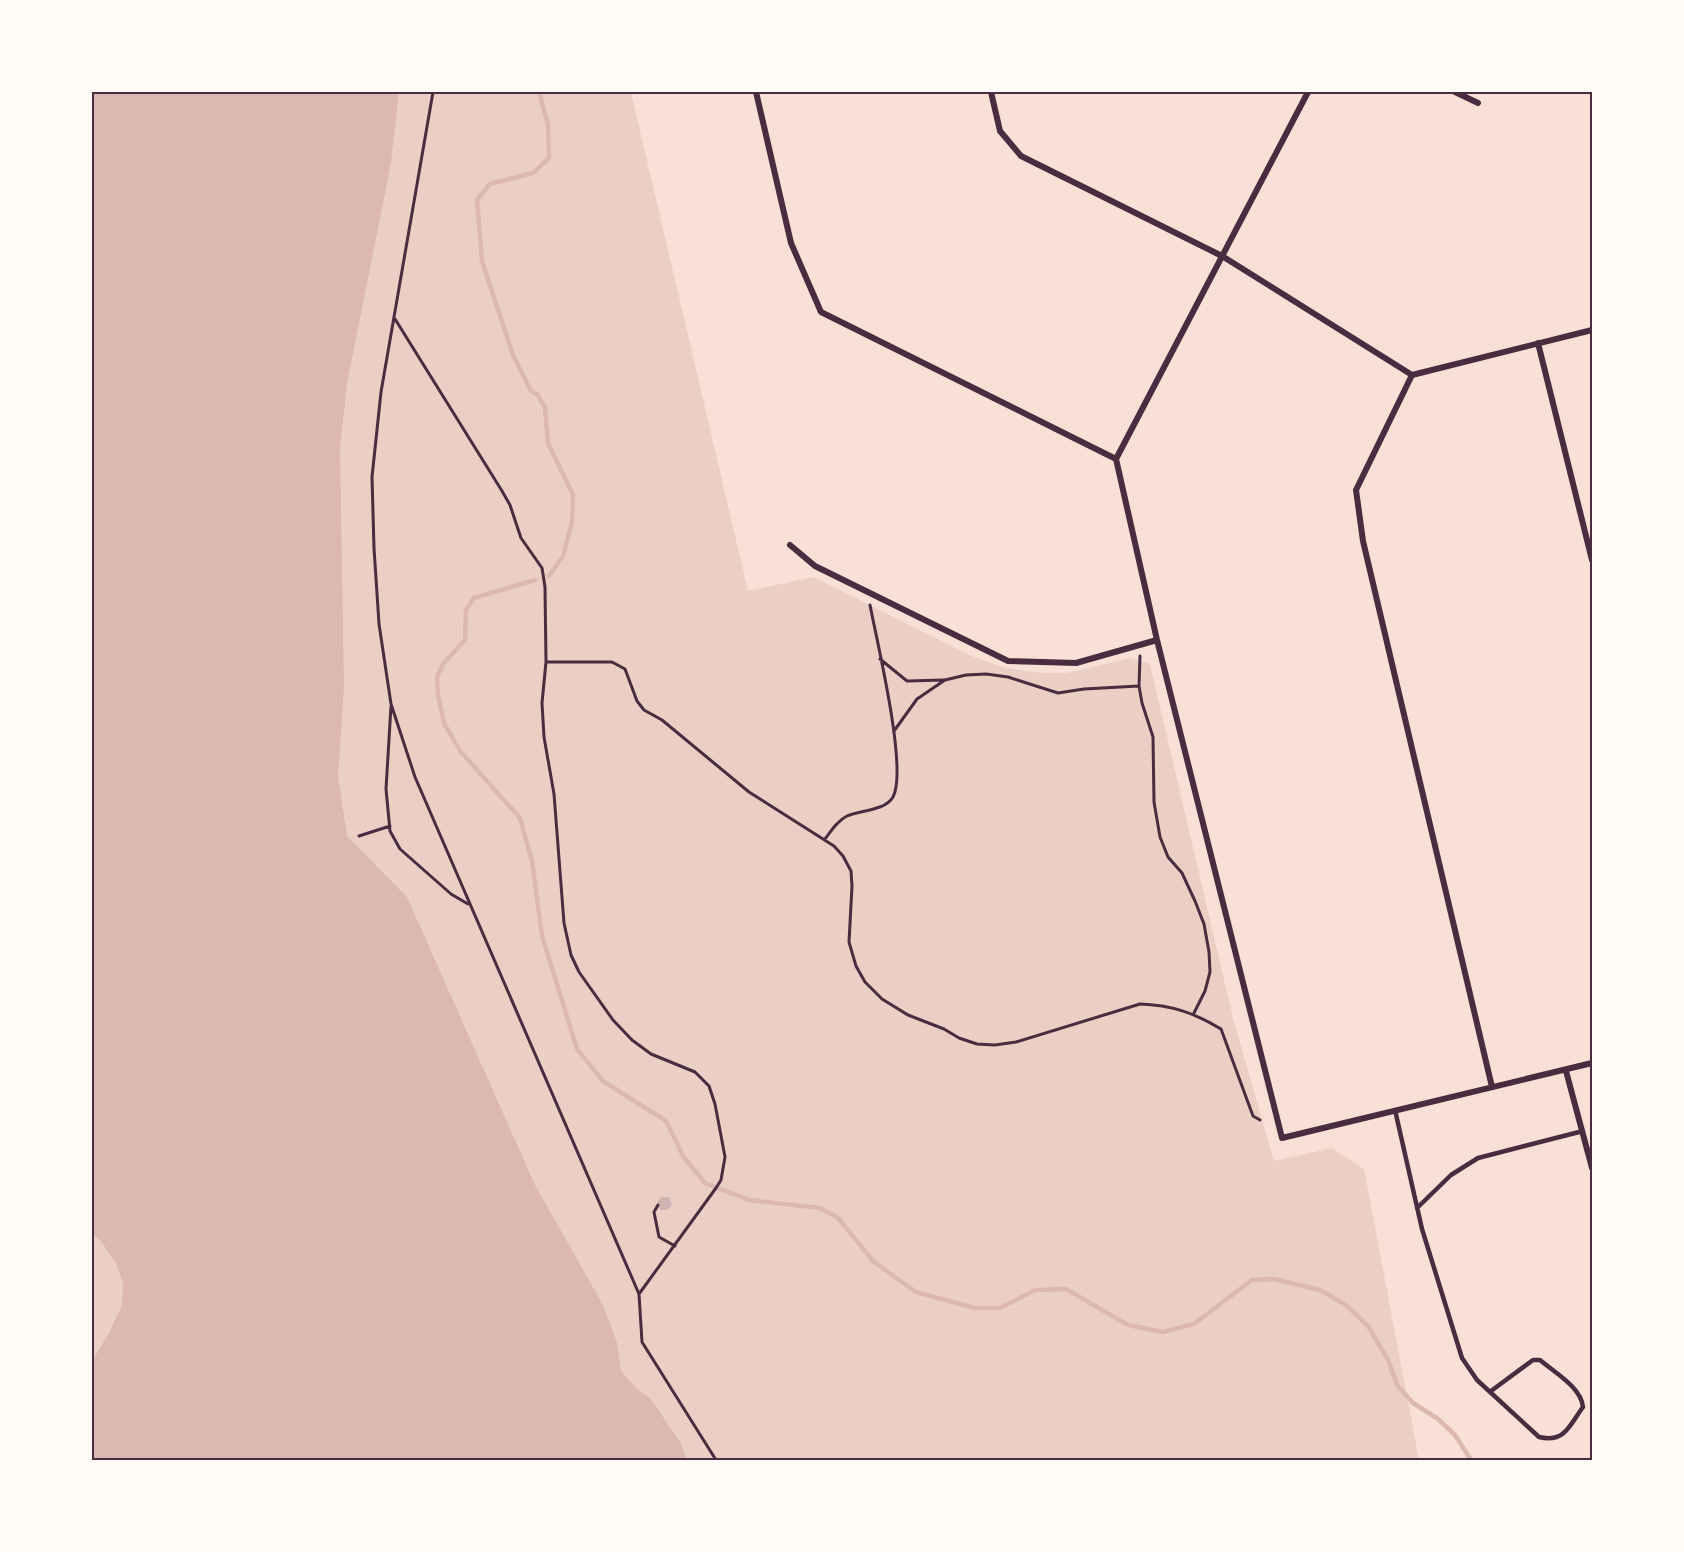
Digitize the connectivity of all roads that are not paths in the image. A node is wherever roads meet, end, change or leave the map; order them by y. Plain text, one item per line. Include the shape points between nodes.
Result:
1 (756, 92) edge
2 (991, 92) edge
3 (1308, 92) edge
4 (1455, 92) edge
5 (1478, 104) dead end
6 (1222, 256) junction
7 (1593, 330) edge
8 (1538, 343) junction
9 (1413, 375) junction
10 (1116, 459) junction
11 (790, 545) dead end
12 (1593, 560) edge
13 (1157, 640) junction
14 (1593, 1063) edge
15 (1566, 1071) junction
16 (1492, 1087) junction
17 (1395, 1110) junction
18 (1582, 1131) junction
19 (1593, 1168) edge
20 (1417, 1208) junction
21 (1491, 1392) junction

1 - 10 street via 791,243 821,312
2 - 6 street via 1000,131 1021,156
3 - 6 street
4 - 5 street
6 - 9 street
6 - 10 street
7 - 8 street
8 - 9 street
8 - 12 street
9 - 16 street via 1356,490 1364,541
10 - 13 street
11 - 13 street via 815,566 1008,661 1076,663
13 - 17 street via 1282,1137
14 - 15 street
15 - 16 street
15 - 18 street
16 - 17 street
17 - 20 lane
18 - 19 street
18 - 20 lane via 1478,1158 1450,1175
20 - 21 lane via 1462,1358
21 - 21 lane via 1539,1437 1551,1440 1560,1437 1583,1407 1575,1390 1540,1360 1533,1360

